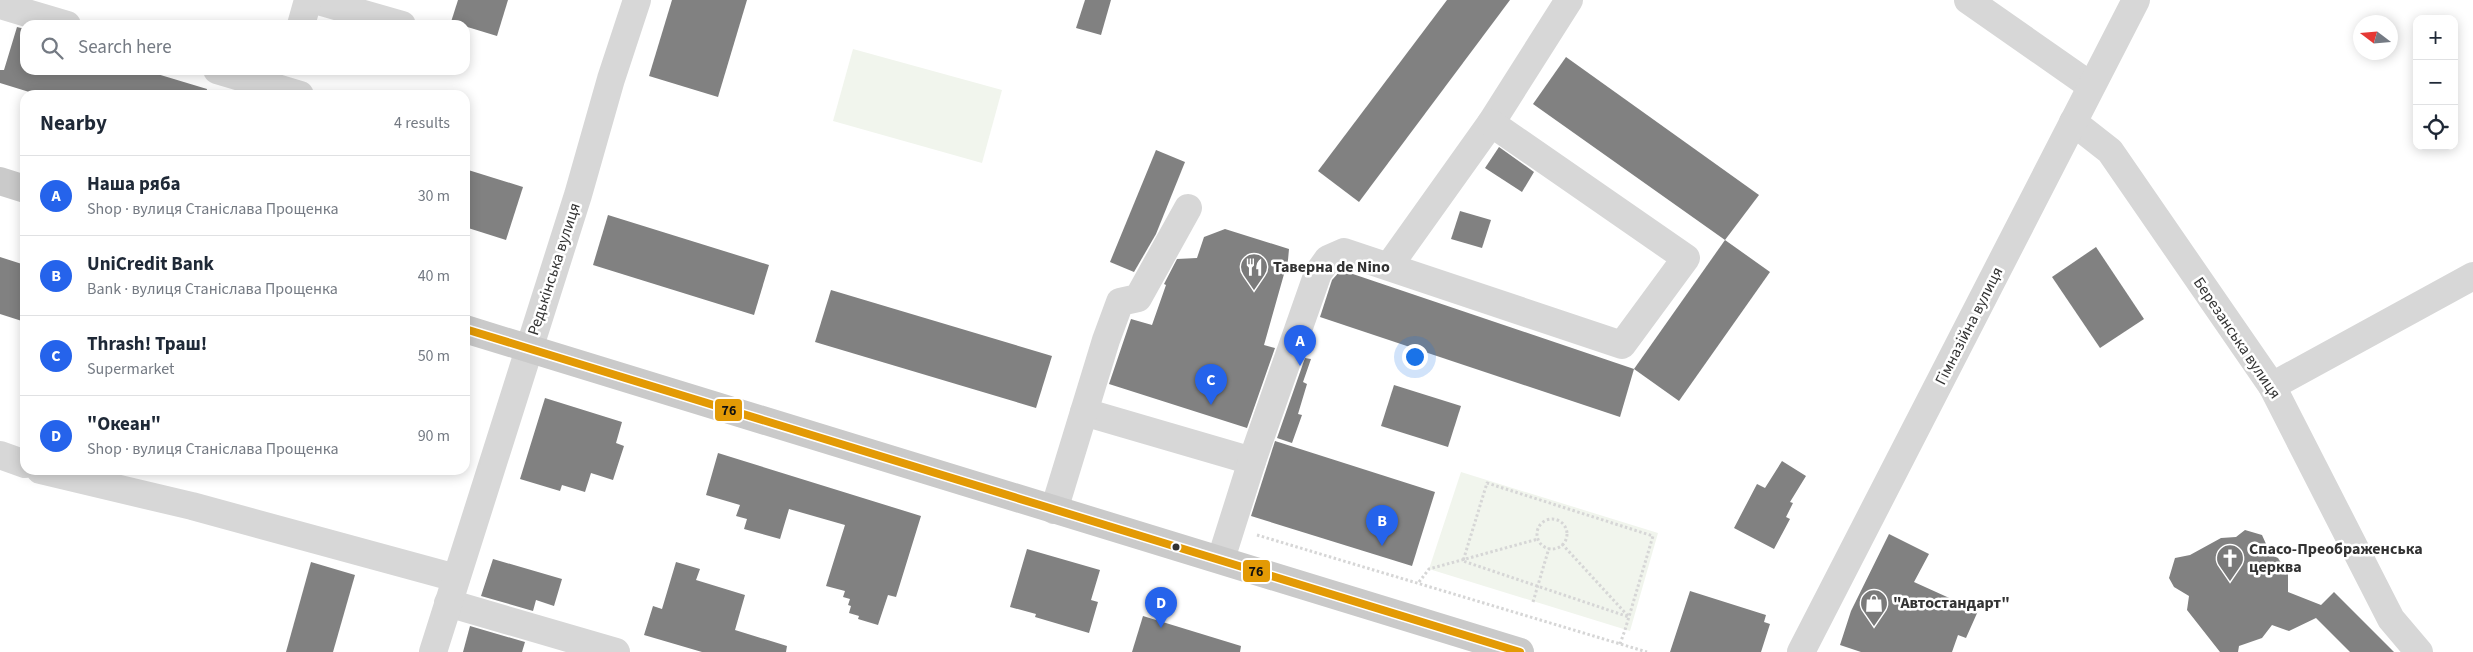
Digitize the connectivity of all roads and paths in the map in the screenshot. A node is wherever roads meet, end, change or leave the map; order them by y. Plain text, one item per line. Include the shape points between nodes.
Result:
1 (308, 0) edge
2 (315, 0) edge
3 (637, 0) edge
4 (1569, 0) edge
5 (1968, 0) edge
6 (2136, 0) edge
7 (0, 5) edge
8 (50, 20) edge
9 (302, 20) edge
10 (385, 20) edge
11 (238, 75) edge
12 (2092, 86) junction
13 (288, 87) edge
14 (2073, 122) junction
15 (1491, 123) junction
16 (0, 181) edge
17 (20, 187) edge
18 (1188, 208) dead end
19 (1389, 266) junction
20 (2473, 276) edge
21 (470, 331) edge
22 (529, 350) junction
23 (2272, 386) junction
24 (1084, 412) junction
25 (0, 455) edge
26 (1252, 461) junction
27 (20, 462) edge
28 (61, 475) edge
29 (1054, 510) junction
30 (1230, 527) junction
31 (1538, 539) junction
32 (1562, 544) junction
33 (1548, 548) junction
34 (1221, 559) junction
35 (1463, 561) junction
36 (1419, 582) junction
37 (1537, 587) junction
38 (452, 591) junction
39 (1532, 602) dead end
40 (1629, 617) junction
41 (1620, 644) junction
42 (433, 652) edge
43 (616, 652) edge
44 (1520, 652) edge
45 (1647, 652) edge
46 (1801, 652) edge
47 (2419, 652) edge

1 - 9 street
2 - 10 street
3 - 22 street, Редькінська вулиця
4 - 15 street
5 - 12 street
6 - 12 street, Гімназійна вулиця
7 - 8 street
11 - 13 street
12 - 14 street, Гімназійна вулиця
14 - 23 street, Березанська вулиця via 2110,151
14 - 46 street, Гімназійна вулиця
15 - 19 street
15 - 19 street via 1686,258 1622,345
16 - 17 main road
18 - 24 street via 1138,298 1120,302
19 - 26 street via 1344,252 1328,259 1318,273
20 - 23 street
21 - 22 main road
22 - 29 main road
22 - 38 street, Редькінська вулиця
23 - 47 street, Березанська вулиця via 2391,619
24 - 26 street
24 - 29 street
25 - 27 street
26 - 30 street
28 - 38 street via 192,506
29 - 34 main road
30 - 34 street
30 - 36 path
31 - 32 path via 1540,525 1552,518 1562,522 1567,530
31 - 33 path
31 - 35 path
32 - 33 path
32 - 40 path
33 - 37 path
34 - 44 main road
35 - 36 path via 1429,569
35 - 37 path
35 - 40 path via 1487,483 1653,536
36 - 41 path
37 - 39 path
37 - 40 path
38 - 42 street, Редькінська вулиця
38 - 43 street
40 - 41 path
41 - 45 path

